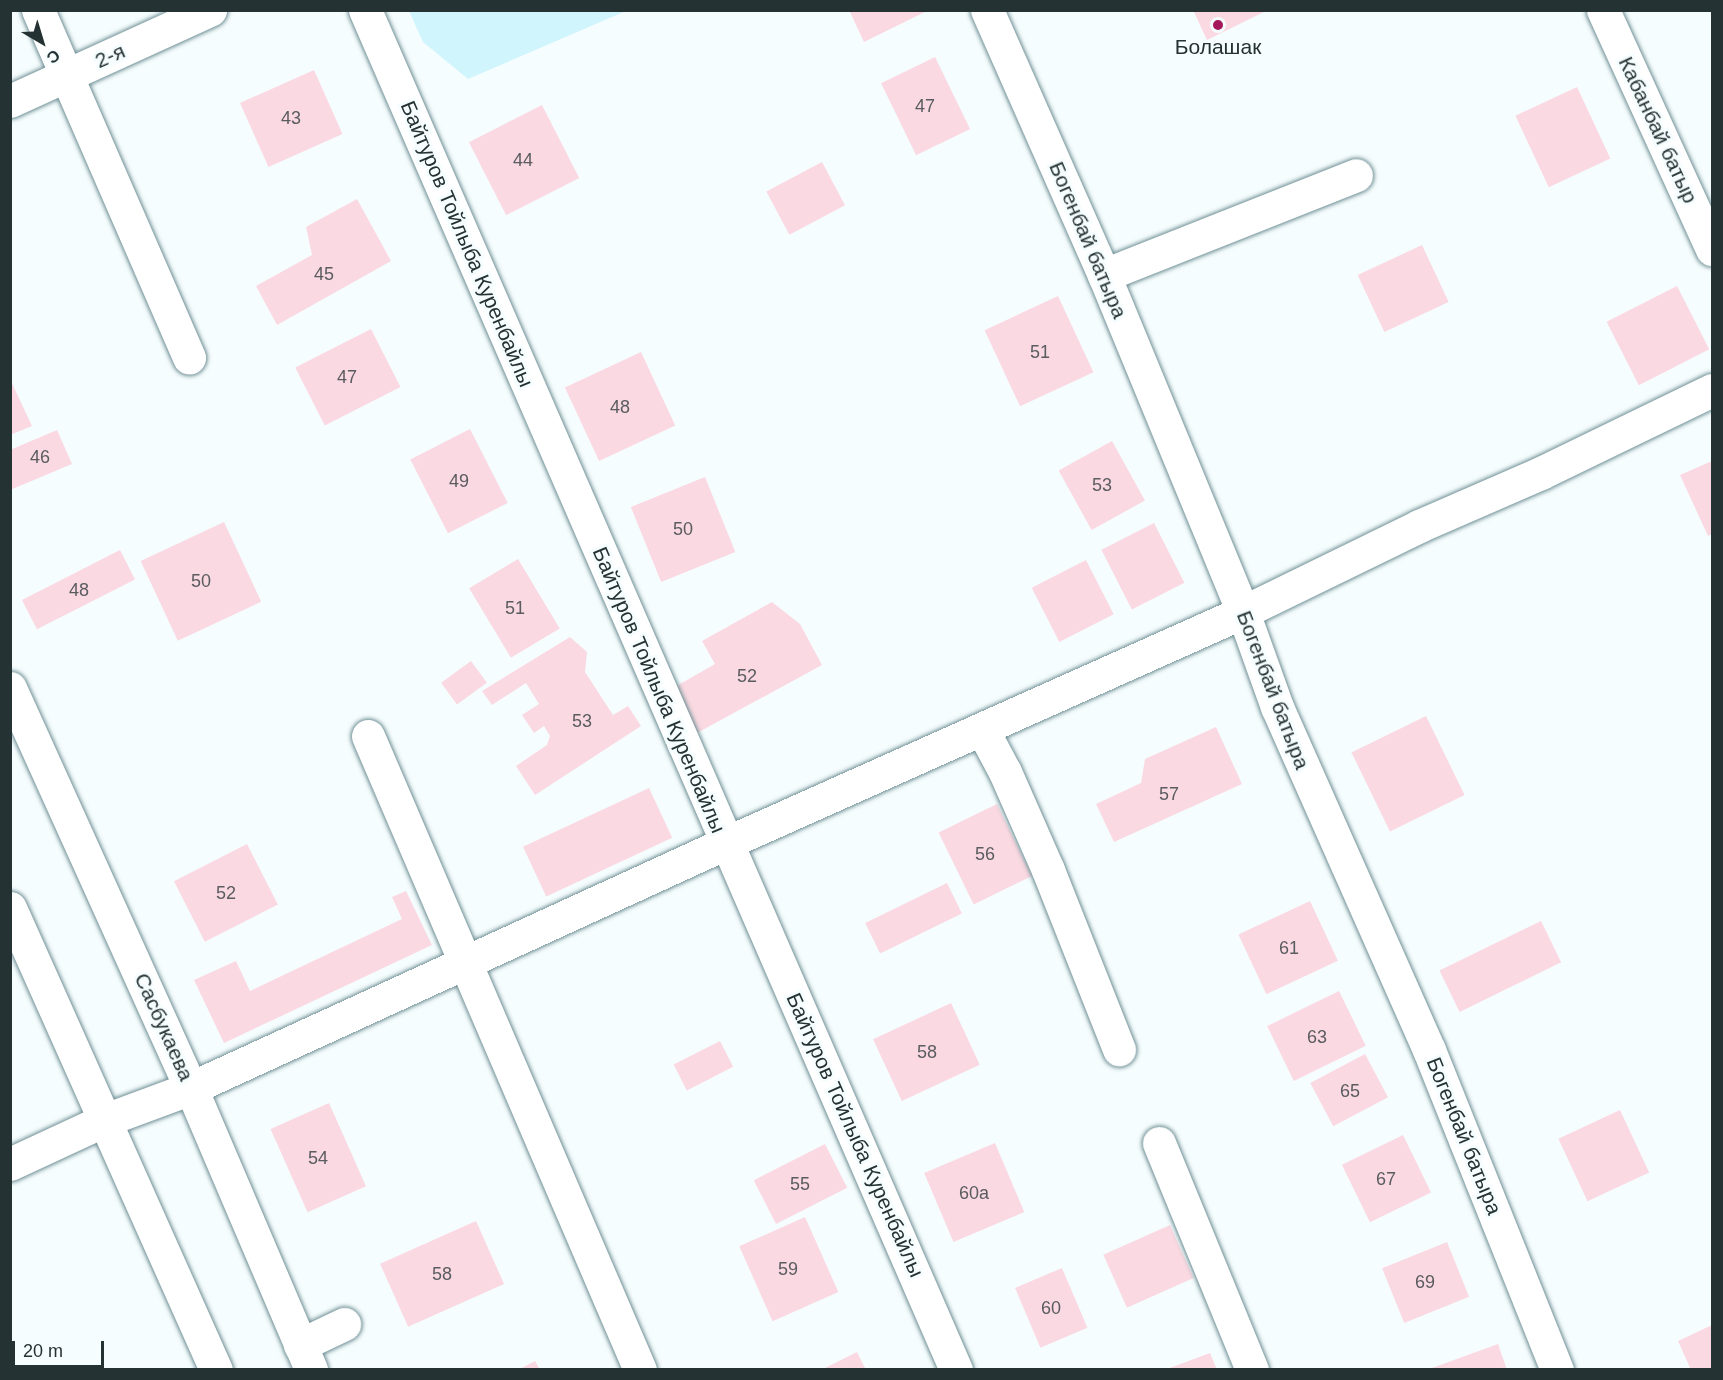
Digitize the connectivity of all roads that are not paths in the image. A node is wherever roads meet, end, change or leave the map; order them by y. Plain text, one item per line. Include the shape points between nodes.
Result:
1 (38, 10) edge
2 (210, 10) edge
3 (365, 10) edge
4 (987, 10) edge
5 (1603, 10) edge
6 (68, 75) junction
7 (10, 101) edge
8 (1356, 176) dead end
9 (1713, 249) edge
10 (1104, 275) junction
11 (189, 358) dead end
12 (1713, 390) edge
13 (1243, 612) junction
14 (10, 687) edge
15 (982, 729) junction
16 (368, 736) dead end
17 (726, 843) junction
18 (10, 908) edge
19 (464, 963) junction
20 (1119, 1049) dead end
21 (191, 1088) junction
22 (105, 1120) junction
23 (1159, 1143) dead end
24 (10, 1164) edge
25 (344, 1324) dead end
26 (306, 1357) edge
27 (216, 1370) edge
28 (640, 1370) edge
29 (956, 1370) edge
30 (1252, 1370) edge
31 (1557, 1370) edge

1 - 6 street
2 - 6 street, 2-я
3 - 17 street, Байтуров Тойлыба Куренбайлы
4 - 10 street, Богенбай батыра
5 - 9 street, Кабанбай батыр
6 - 7 street, 2-я
6 - 11 street
8 - 10 street
10 - 13 street, Богенбай батыра
12 - 13 street
13 - 15 street
13 - 31 street, Богенбай батыра via 1277,706 1364,897 1473,1156
14 - 21 street, Сасбукаева
15 - 17 street
15 - 20 street via 1048,870
16 - 19 street
17 - 19 street
17 - 29 street, Байтуров Тойлыба Куренбайлы
18 - 22 street
19 - 21 street
19 - 28 street
21 - 22 street
21 - 26 street, Сасбукаева
22 - 24 street
22 - 27 street
23 - 30 street
25 - 26 street

